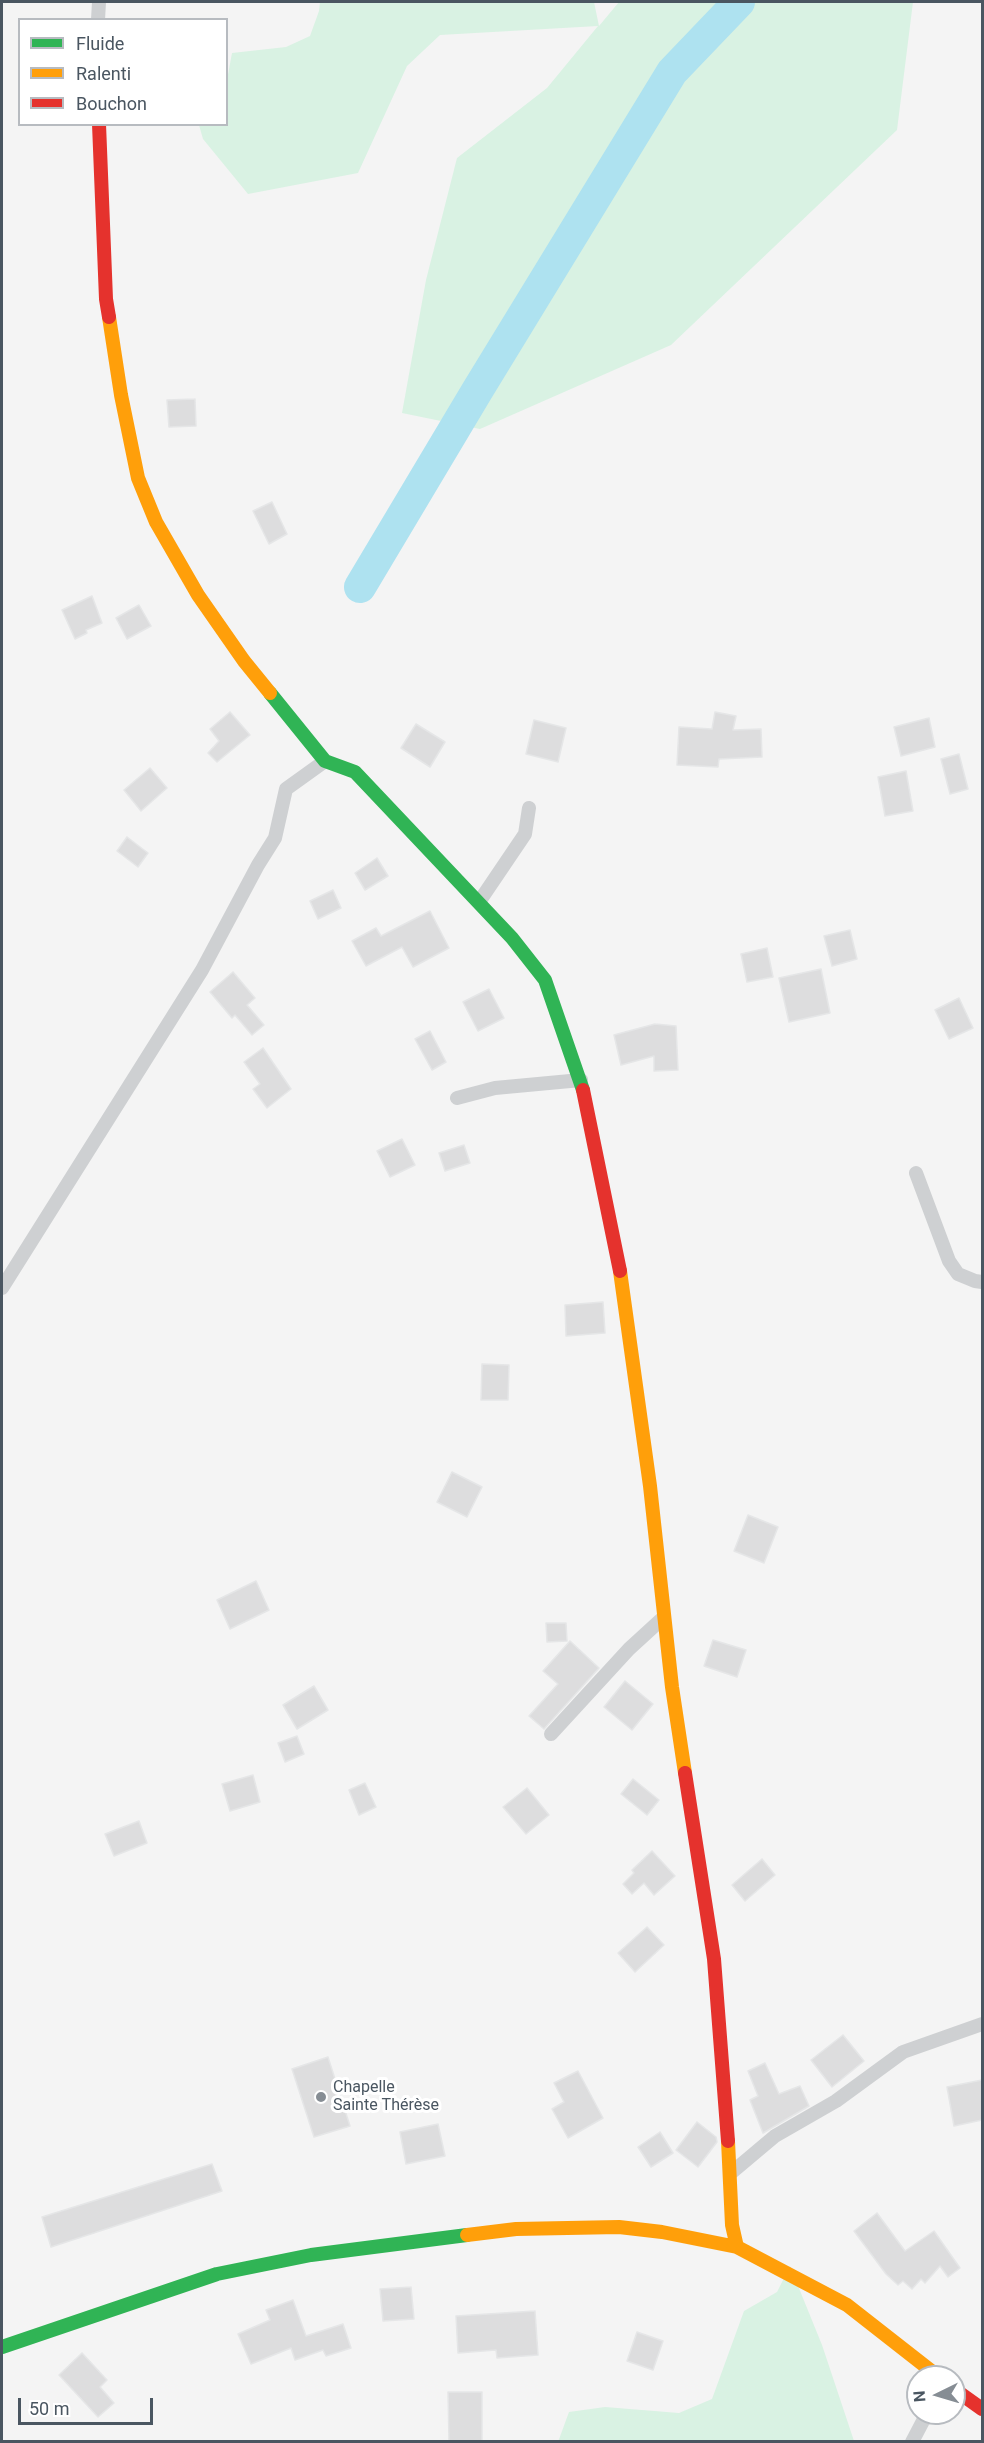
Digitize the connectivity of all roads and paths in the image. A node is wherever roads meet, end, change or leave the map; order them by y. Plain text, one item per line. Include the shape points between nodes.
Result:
1 (99, 2) edge
2 (98, 18) edge
3 (99, 126) edge
4 (325, 761) junction
5 (529, 808) dead end
6 (479, 902) junction
7 (581, 1080) junction
8 (457, 1098) dead end
9 (916, 1173) dead end
10 (982, 1282) edge
11 (2, 1288) edge
12 (664, 1617) junction
13 (551, 1734) dead end
14 (982, 2024) edge
15 (731, 2173) junction
16 (737, 2247) junction
17 (2, 2348) edge
18 (924, 2365) edge
19 (966, 2399) edge
20 (982, 2409) edge
21 (921, 2425) edge
22 (912, 2442) edge

1 - 2 street
3 - 4 street via 106,299 138,478 156,522 198,596 244,661
4 - 6 street via 355,772
4 - 11 street via 286,789 275,838 202,970
5 - 6 street via 525,834
6 - 7 street via 545,980
7 - 8 street via 495,1088
7 - 12 street via 622,1279
9 - 10 street via 949,1261 958,1274
12 - 13 street
12 - 15 street via 714,1959
14 - 15 street via 903,2052 836,2101 775,2136
15 - 16 street via 732,2225
16 - 17 street via 662,2232 568,2227 516,2229 311,2255 217,2274
16 - 18 street via 847,2305
19 - 20 street
21 - 22 street

